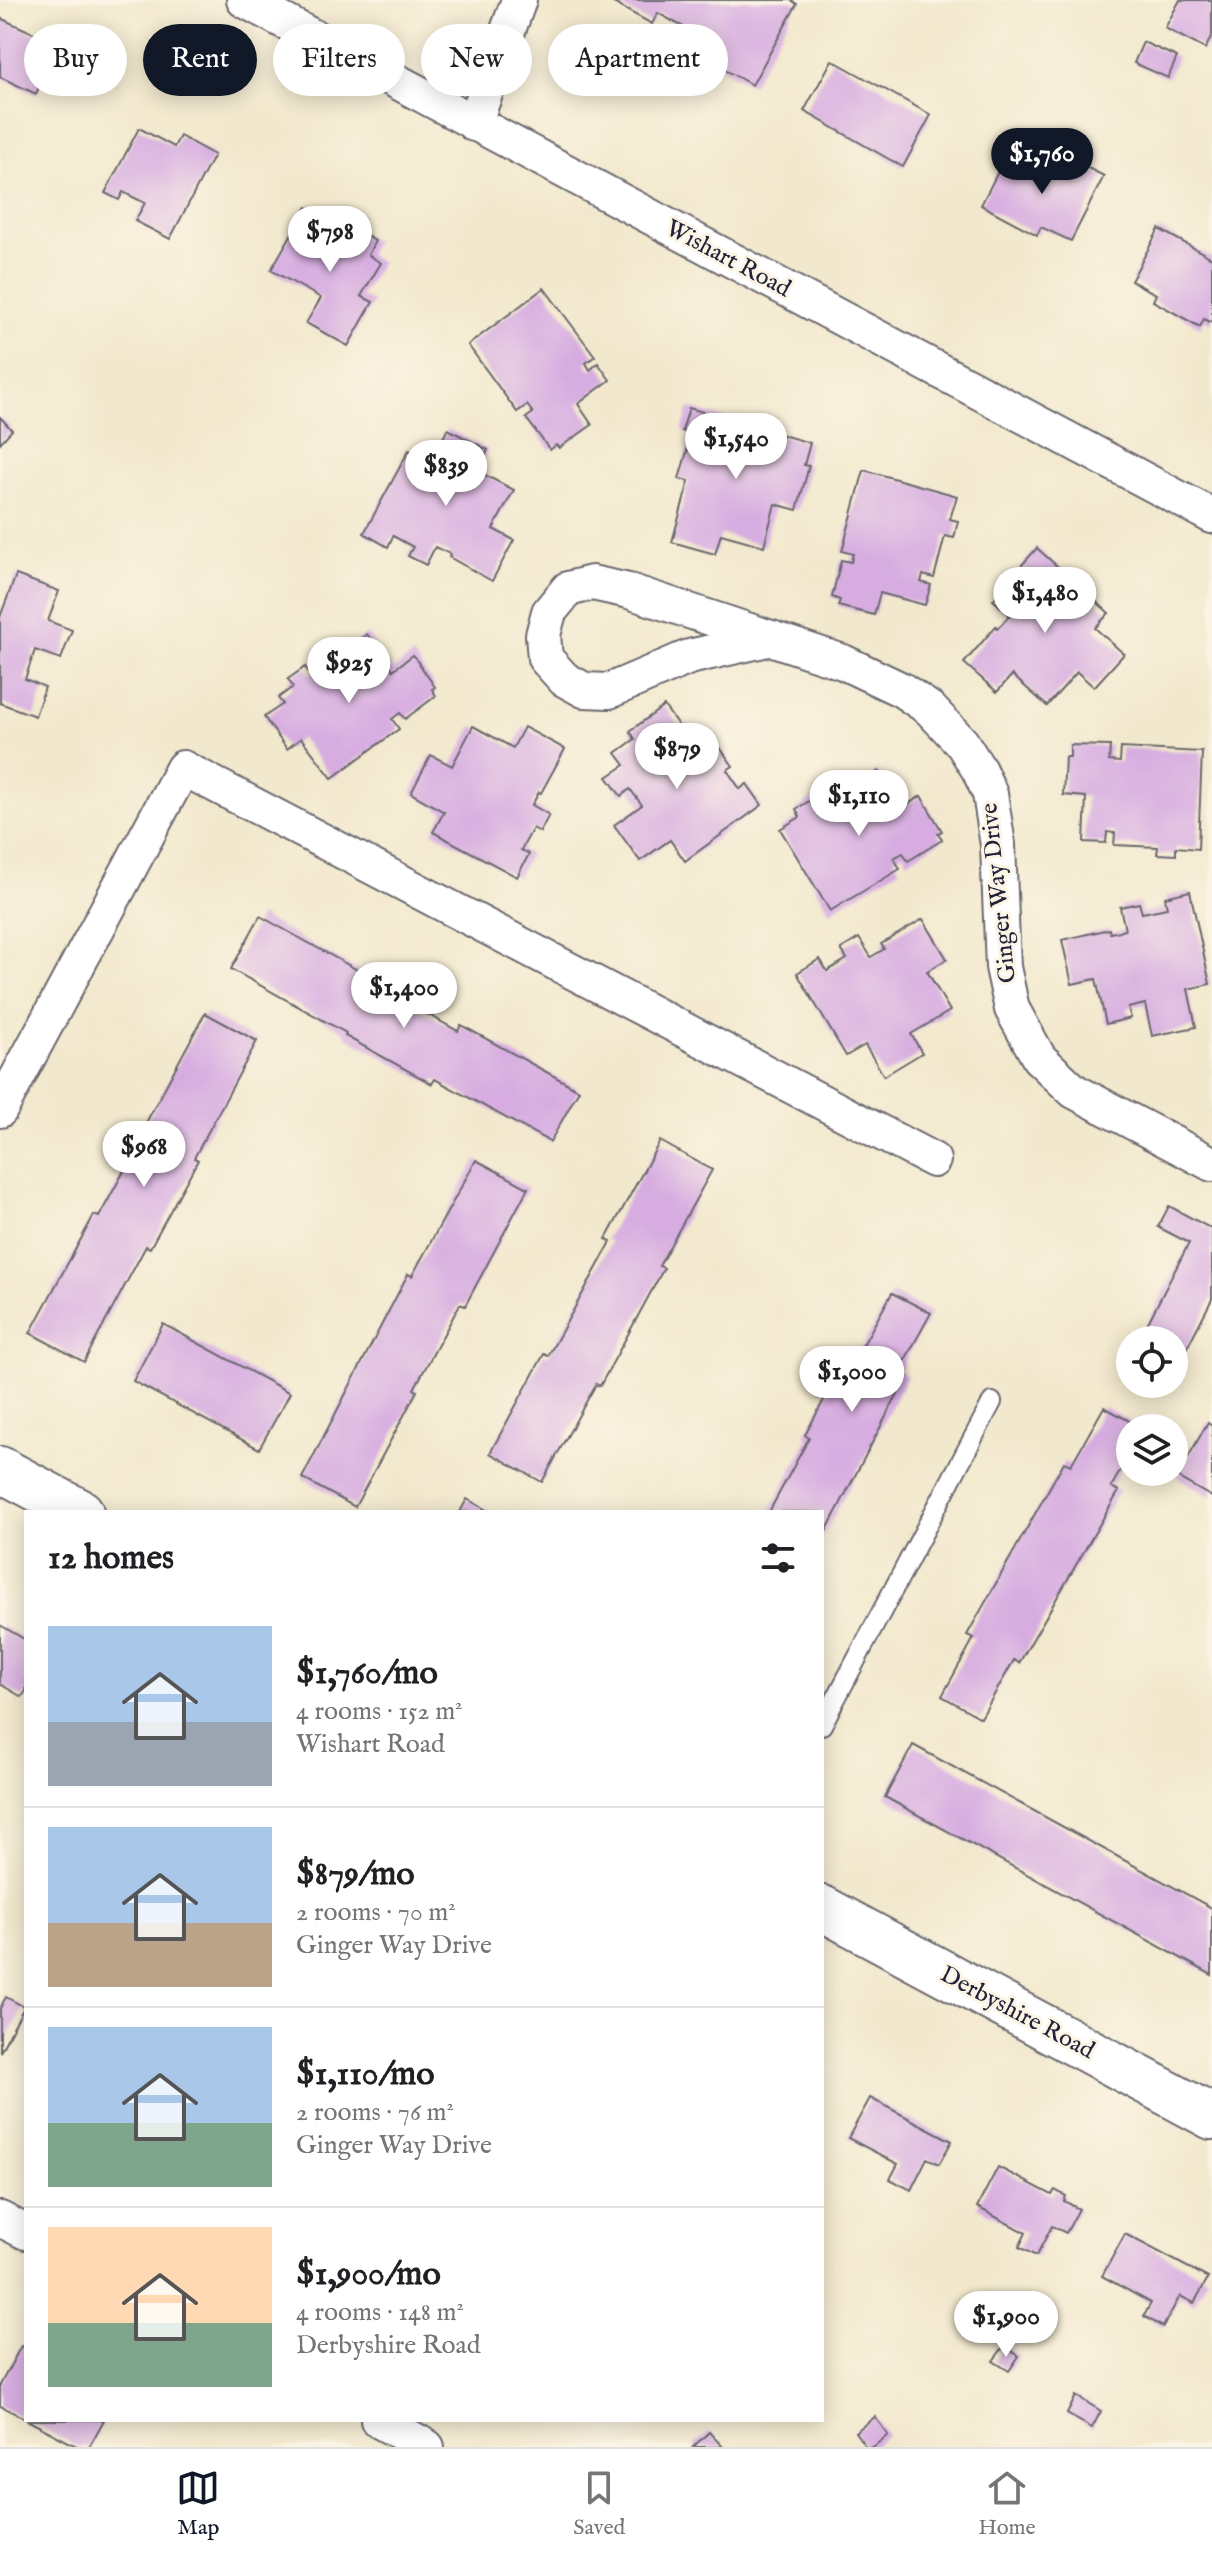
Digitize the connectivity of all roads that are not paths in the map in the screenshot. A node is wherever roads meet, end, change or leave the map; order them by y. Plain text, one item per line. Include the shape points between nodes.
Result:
1 (244, 0) edge
2 (519, 0) edge
3 (474, 124) junction
4 (1212, 516) edge
5 (772, 638) junction
6 (0, 1110) edge
7 (933, 1160) dead end
8 (1212, 1164) edge
9 (992, 1402) dead end
10 (0, 1469) edge
11 (77, 1510) edge
12 (824, 1721) edge
13 (824, 1909) edge
14 (1212, 2117) edge
15 (0, 2219) edge
16 (24, 2231) edge
17 (382, 2422) edge
18 (427, 2447) edge

1 - 3 street, Wishart Road
2 - 3 street
3 - 4 street, Wishart Road
5 - 5 street, Ginger Way Drive via 592,583 568,589 549,612 543,635 545,658 564,679 584,690 609,691 689,657
5 - 8 street, Ginger Way Drive via 843,662 902,690 930,709 962,743 990,794 998,845 1003,967 1012,1009 1039,1058 1074,1091
6 - 7 street via 183,768
9 - 12 lane
10 - 11 street
13 - 14 street, Derbyshire Road
15 - 16 street
17 - 18 street

